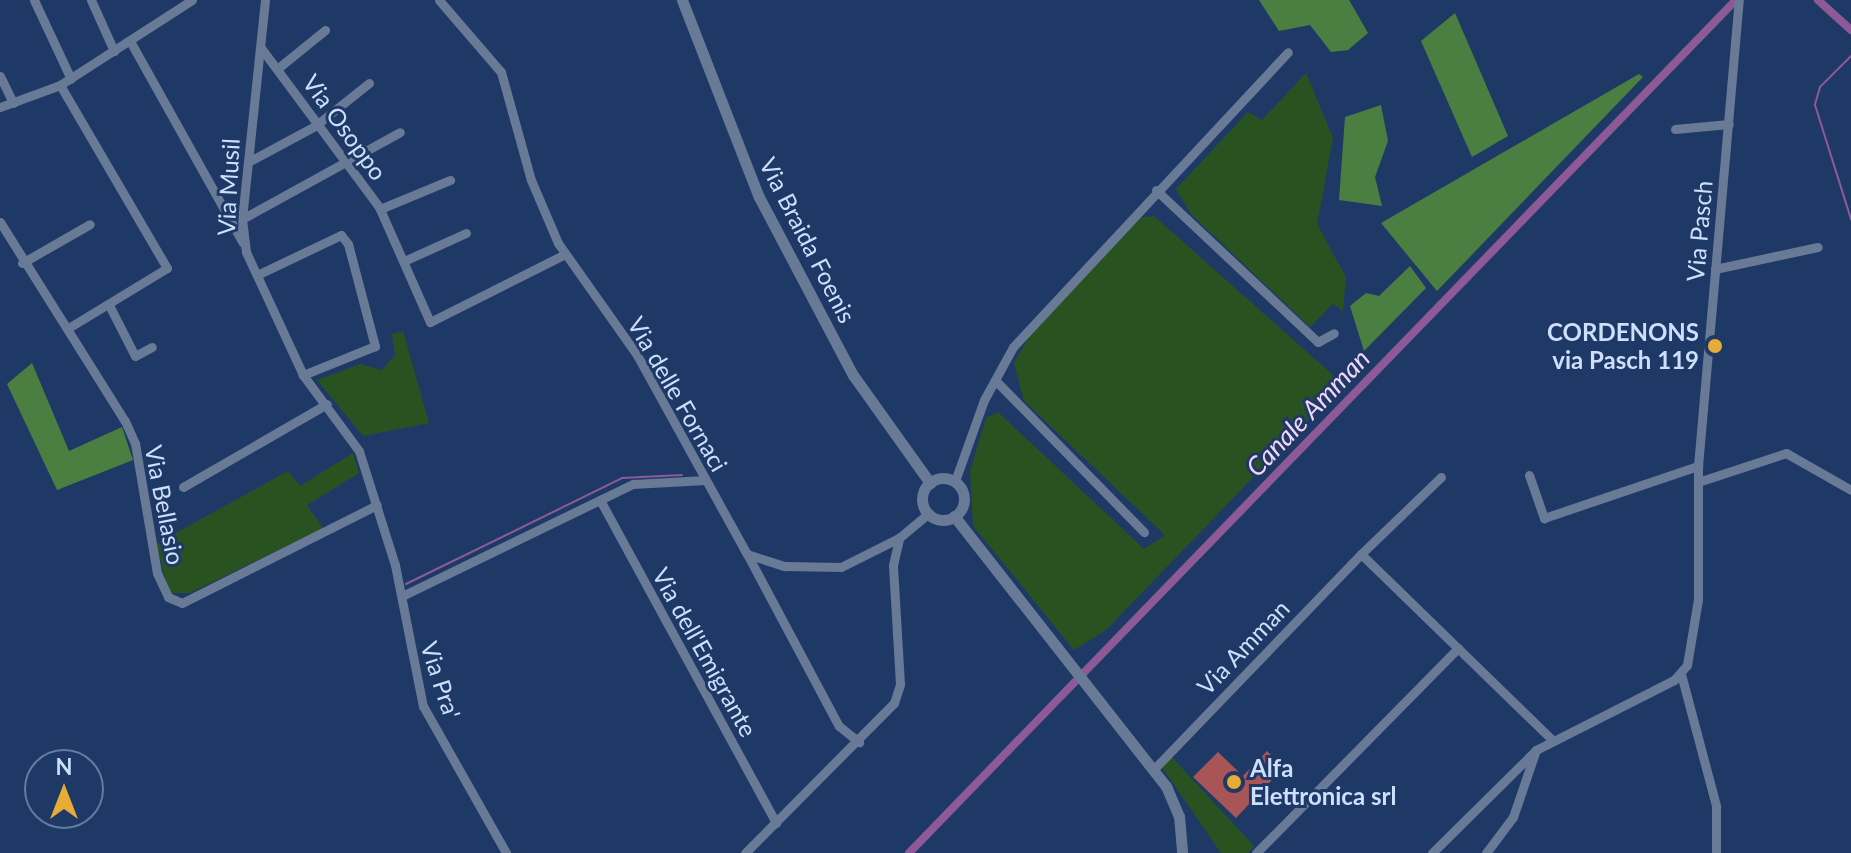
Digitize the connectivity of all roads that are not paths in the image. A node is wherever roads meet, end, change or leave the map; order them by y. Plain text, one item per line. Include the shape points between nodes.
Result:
1 (34, 0) edge
2 (91, 0) edge
3 (265, 0) edge
4 (439, 0) edge
5 (682, 0) edge
6 (1739, 0) edge
7 (185, 2) edge
8 (325, 30) dead end
9 (130, 41) junction
10 (261, 48) junction
11 (114, 51) junction
12 (1288, 52) dead end
13 (277, 69) junction
14 (0, 76) edge
15 (71, 79) junction
16 (369, 83) dead end
17 (60, 85) junction
18 (13, 103) junction
19 (0, 107) edge
20 (318, 124) junction
21 (1729, 124) junction
22 (1675, 129) dead end
23 (400, 132) dead end
24 (248, 162) junction
25 (349, 165) junction
26 (450, 180) dead end
27 (1156, 190) junction
28 (380, 209) junction
29 (242, 219) junction
30 (0, 222) edge
31 (90, 224) dead end
32 (466, 233) dead end
33 (243, 243) junction
34 (1818, 247) dead end
35 (565, 254) junction
36 (404, 261) junction
37 (22, 263) junction
38 (1715, 269) junction
39 (257, 275) junction
40 (109, 305) junction
41 (70, 327) junction
42 (1334, 333) dead end
43 (152, 347) dead end
44 (303, 375) junction
45 (995, 380) junction
46 (327, 404) junction
47 (1698, 466) junction
48 (1529, 475) dead end
49 (1441, 477) dead end
50 (705, 480) junction
51 (955, 481) junction
52 (1698, 482) junction
53 (930, 483) junction
54 (183, 487) dead end
55 (1851, 490) edge
56 (600, 500) junction
57 (377, 505) junction
58 (929, 513) junction
59 (954, 516) junction
60 (1144, 532) dead end
61 (899, 538) junction
62 (747, 554) junction
63 (1361, 554) junction
64 (402, 596) junction
65 (1458, 648) junction
66 (1681, 674) junction
67 (1552, 740) junction
68 (859, 742) junction
69 (1536, 750) junction
70 (1154, 769) junction
71 (776, 823) junction
72 (506, 853) edge
73 (745, 853) edge
74 (1182, 853) edge
75 (1256, 853) edge
76 (1432, 853) edge
77 (1486, 853) edge
78 (1716, 853) edge

1 - 15 street
2 - 11 street
3 - 10 street, Via Musil
4 - 35 street, Via delle Fornaci via 501,72 531,180
5 - 53 street, Via Braida Foenis via 759,197 853,375
6 - 21 street, Via Pasch
7 - 9 street
8 - 13 street, Via Osoppo
9 - 11 street
9 - 33 street
10 - 13 street, Via Osoppo
10 - 24 street, Via Musil
11 - 15 street
12 - 27 street
13 - 20 street, Via Osoppo
14 - 18 street
15 - 17 street
16 - 20 street
17 - 18 street
17 - 40 street via 167,268
18 - 19 street
20 - 24 street
20 - 25 street, Via Osoppo
21 - 22 street
21 - 38 street, Via Pasch
23 - 25 street
24 - 29 street, Via Musil
25 - 28 street, Via Osoppo
25 - 29 street
26 - 28 street, Via Osoppo
27 - 42 street via 1318,342
27 - 45 street via 1013,347
28 - 36 street, Via Osoppo
29 - 33 street, Via Musil
30 - 37 street, Via Bellasio
31 - 37 street
32 - 36 street
33 - 39 street, Via Musil
34 - 38 street
35 - 36 street, Via Osoppo via 430,322
35 - 50 street, Via delle Fornaci via 637,355
37 - 41 street, Via Bellasio
38 - 47 street, Via Pasch
39 - 44 street, Via Musil
39 - 44 street via 341,235 348,244 375,346
40 - 41 street
40 - 43 street via 135,356
41 - 57 street, Via Bellasio via 135,443 157,573 168,597 182,603
44 - 46 street, Via Musil
45 - 51 street
45 - 60 street
46 - 54 street
46 - 57 street, Via Musil via 353,438
47 - 48 street via 1544,518
47 - 52 street, Via Pasch
49 - 63 street, Via Amman
50 - 56 street via 633,484
50 - 62 street, Via delle Fornaci
51 - 53 street
51 - 59 street via 964,497
52 - 55 street via 1786,453
52 - 66 street, Via Pasch via 1698,599
53 - 58 street via 923,495
56 - 64 street
56 - 71 street, Via dell'Emigrante
57 - 64 street, Via Pra'
58 - 59 street
58 - 61 street
59 - 70 street
61 - 62 street via 841,567 785,566
61 - 68 street via 893,565 900,684 894,703
62 - 68 street, Via delle Fornaci via 839,726
63 - 65 street
63 - 70 street, Via Amman
64 - 72 street, Via Pra' via 423,706
65 - 67 street
65 - 75 street
66 - 67 street
66 - 78 street via 1716,806
67 - 69 street
68 - 71 street
69 - 76 street
69 - 77 street via 1513,817
70 - 74 street via 1178,810
71 - 73 street

